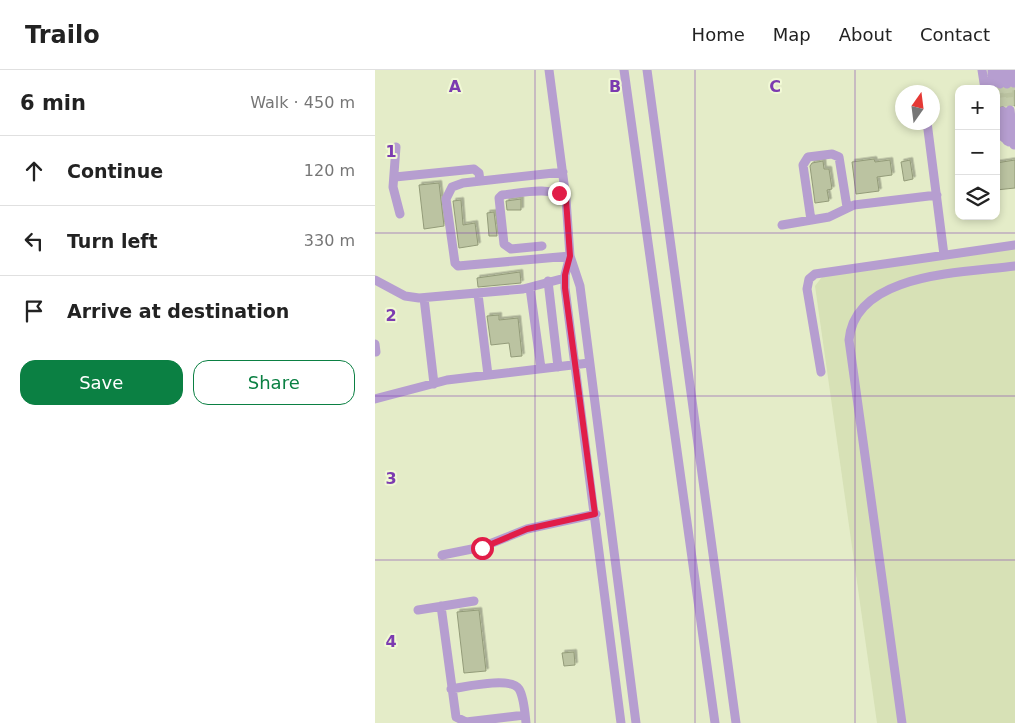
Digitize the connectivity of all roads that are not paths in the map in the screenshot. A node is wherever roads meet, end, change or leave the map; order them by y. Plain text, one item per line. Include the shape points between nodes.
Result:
1 (549, 70) edge
2 (624, 70) edge
3 (647, 70) edge
4 (982, 70) edge
5 (992, 70) edge
6 (997, 70) edge
7 (1006, 70) edge
8 (1011, 70) edge
9 (999, 85) edge
10 (1003, 112) edge
11 (928, 130) edge
12 (999, 130) edge
13 (1000, 135) edge
14 (1012, 144) edge
15 (396, 147) dead end
16 (563, 172) junction
17 (395, 177) junction
18 (480, 181) junction
19 (937, 196) junction
20 (566, 199) junction
21 (847, 207) junction
22 (400, 214) dead end
23 (811, 220) junction
24 (782, 224) dead end
25 (1015, 245) edge
26 (542, 246) dead end
27 (944, 255) junction
28 (570, 256) junction
29 (1015, 266) edge
30 (565, 278) junction
31 (375, 280) edge
32 (548, 281) junction
33 (530, 288) junction
34 (478, 294) junction
35 (424, 298) junction
36 (589, 362) junction
37 (575, 364) junction
38 (558, 366) junction
39 (541, 368) junction
40 (821, 372) dead end
41 (488, 375) junction
42 (434, 384) junction
43 (375, 399) edge
44 (595, 514) junction
45 (442, 555) dead end
46 (473, 601) dead end
47 (441, 606) junction
48 (418, 610) dead end
49 (451, 689) junction
50 (525, 719) edge
51 (621, 723) edge
52 (636, 723) edge
53 (715, 723) edge
54 (736, 723) edge
55 (902, 723) edge

1 - 16 street
2 - 53 street
3 - 54 street
4 - 9 street
5 - 9 street
6 - 9 street
7 - 9 street
8 - 9 street
10 - 12 street
10 - 14 street
11 - 19 street
13 - 14 street
15 - 17 street
16 - 18 street
16 - 20 street
17 - 18 street via 474,169 479,173
17 - 22 street via 394,191
18 - 28 street via 457,185 446,196 456,265
19 - 21 street
19 - 27 street
20 - 26 street via 549,191 502,195 499,198 507,248
20 - 28 street
21 - 23 street
21 - 23 street via 839,157 832,154 808,157 803,165
23 - 24 street
25 - 27 street
27 - 40 street via 822,271 812,276 807,289
28 - 30 street
28 - 36 street via 579,279
29 - 55 street via 903,283 864,304 850,330
30 - 32 street
30 - 37 street
31 - 35 street via 405,296
32 - 33 street
32 - 38 street
33 - 34 street
33 - 39 street
34 - 35 street
34 - 41 street
35 - 42 street
36 - 37 street
36 - 52 street
37 - 38 street
37 - 44 street
38 - 39 street
39 - 41 street
41 - 42 street
42 - 43 street
44 - 45 street via 527,529 482,548
44 - 51 street
46 - 47 street
47 - 48 street
47 - 49 street
49 - 50 street via 456,717 462,722
49 - 50 street via 504,682 514,684 520,691

